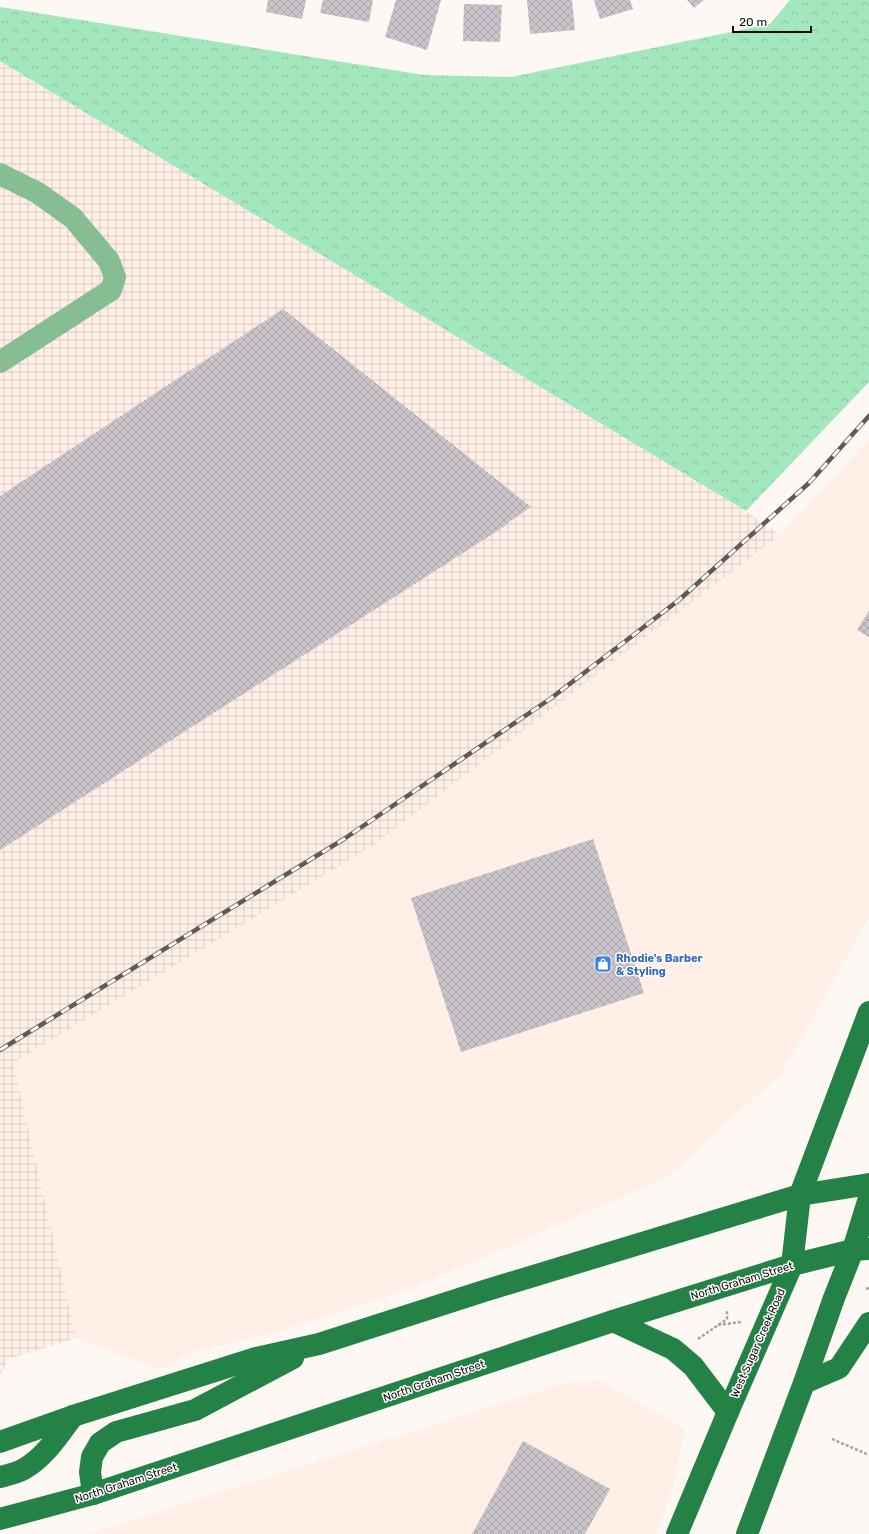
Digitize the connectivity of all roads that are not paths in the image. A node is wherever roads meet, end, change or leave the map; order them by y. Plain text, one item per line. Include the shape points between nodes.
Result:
1 (0, 174) edge
2 (0, 362) edge
3 (869, 1012) edge
4 (869, 1184) edge
5 (800, 1195) junction
6 (869, 1198) edge
7 (861, 1249) edge
8 (792, 1265) junction
9 (613, 1321) junction
10 (869, 1323) edge
11 (318, 1344) junction
12 (804, 1382) junction
13 (728, 1412) junction
14 (73, 1416) junction
15 (0, 1442) edge
16 (0, 1477) edge
17 (93, 1494) junction
18 (0, 1519) edge
19 (677, 1534) edge
20 (748, 1534) edge

1 - 2 lane via 38,192 73,218 109,261 115,277 111,290
3 - 5 main road, West Sugar Creek Road
4 - 5 main road
5 - 8 main road, West Sugar Creek Road
5 - 11 main road
6 - 7 main road
7 - 8 main road, North Graham Street
7 - 12 main road via 834,1298
8 - 9 main road, North Graham Street
8 - 13 main road, West Sugar Creek Road
9 - 13 main road via 673,1349 694,1366
9 - 17 main road, North Graham Street
10 - 12 main road via 839,1368
11 - 14 main road via 256,1358
11 - 17 main road via 195,1410 116,1432 100,1443 92,1458 90,1472
12 - 20 main road
13 - 19 main road, West Sugar Creek Road
14 - 15 main road
14 - 16 main road via 50,1447 34,1463 23,1470
17 - 18 main road, North Graham Street

